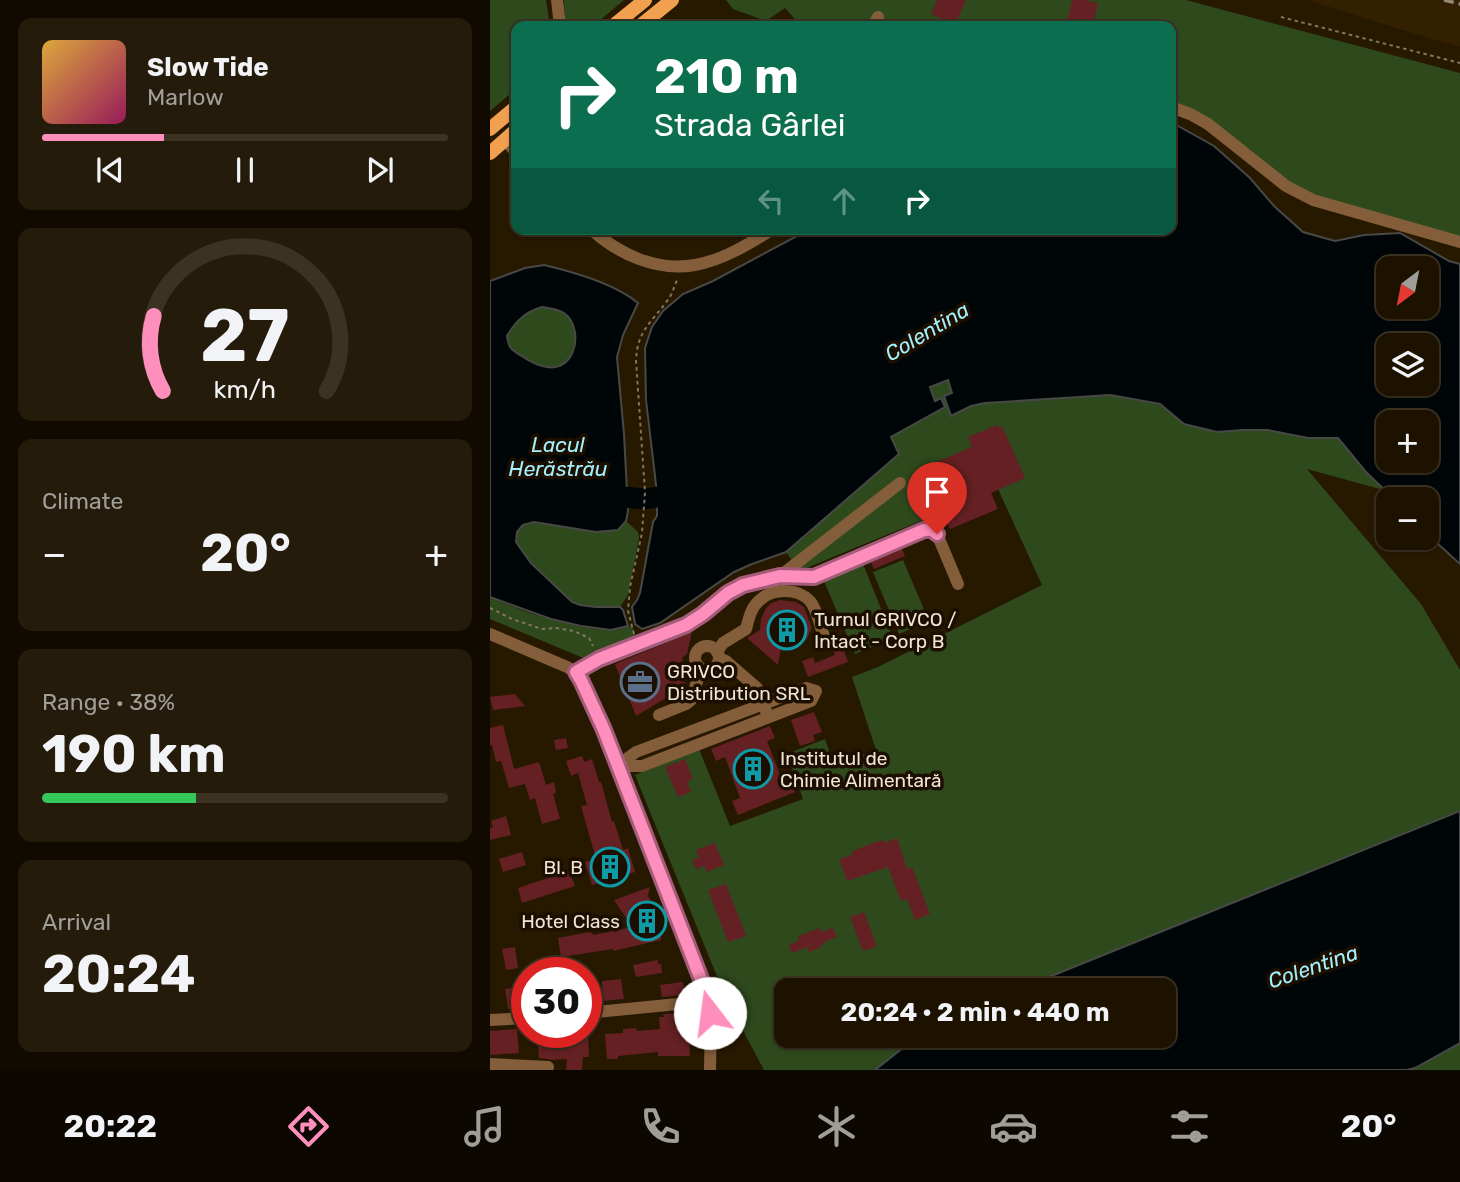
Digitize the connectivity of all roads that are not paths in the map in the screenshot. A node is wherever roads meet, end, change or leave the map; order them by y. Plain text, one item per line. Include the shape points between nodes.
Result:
1 (556, 0) edge
2 (645, 0) edge
3 (672, 0) edge
4 (559, 21) edge
5 (619, 21) edge
6 (646, 21) edge
7 (1176, 109) edge
8 (511, 111) edge
9 (490, 129) edge
10 (511, 135) edge
11 (490, 153) edge
12 (598, 235) edge
13 (754, 235) edge
14 (764, 235) edge
15 (1460, 242) edge
16 (750, 243) junction
17 (900, 483) dead end
18 (780, 576) junction
19 (958, 584) dead end
20 (490, 634) edge
21 (824, 636) dead end
22 (718, 655) junction
23 (701, 669) junction
24 (576, 672) junction
25 (764, 704) junction
26 (659, 715) dead end
27 (769, 718) junction
28 (699, 729) junction
29 (704, 743) junction
30 (617, 766) junction
31 (709, 1001) junction
32 (602, 1011) edge
33 (511, 1019) edge
34 (490, 1020) edge
35 (490, 1064) edge
36 (548, 1067) dead end
37 (710, 1070) edge

1 - 4 street
2 - 5 main road
3 - 6 main road
7 - 15 street via 1208,124 1286,186 1313,200
8 - 9 main road
10 - 11 main road
12 - 16 street via 638,259 683,266 706,262
13 - 16 street
14 - 16 street
17 - 18 street
18 - 19 street via 814,577 929,529 937,534
18 - 24 street via 743,585 686,625
20 - 24 street
21 - 22 street via 812,603 784,591 759,600 746,629 723,643
22 - 23 street via 713,668
22 - 23 street via 715,649 701,647 695,660
22 - 25 street via 757,688
23 - 26 street via 691,700
24 - 30 street
25 - 27 street
25 - 27 street via 806,688 816,691 811,701
25 - 28 street
27 - 29 street
28 - 29 street
28 - 30 street via 636,752
29 - 30 street via 642,766
30 - 31 street
31 - 32 street
31 - 37 street
33 - 34 street
35 - 36 street

